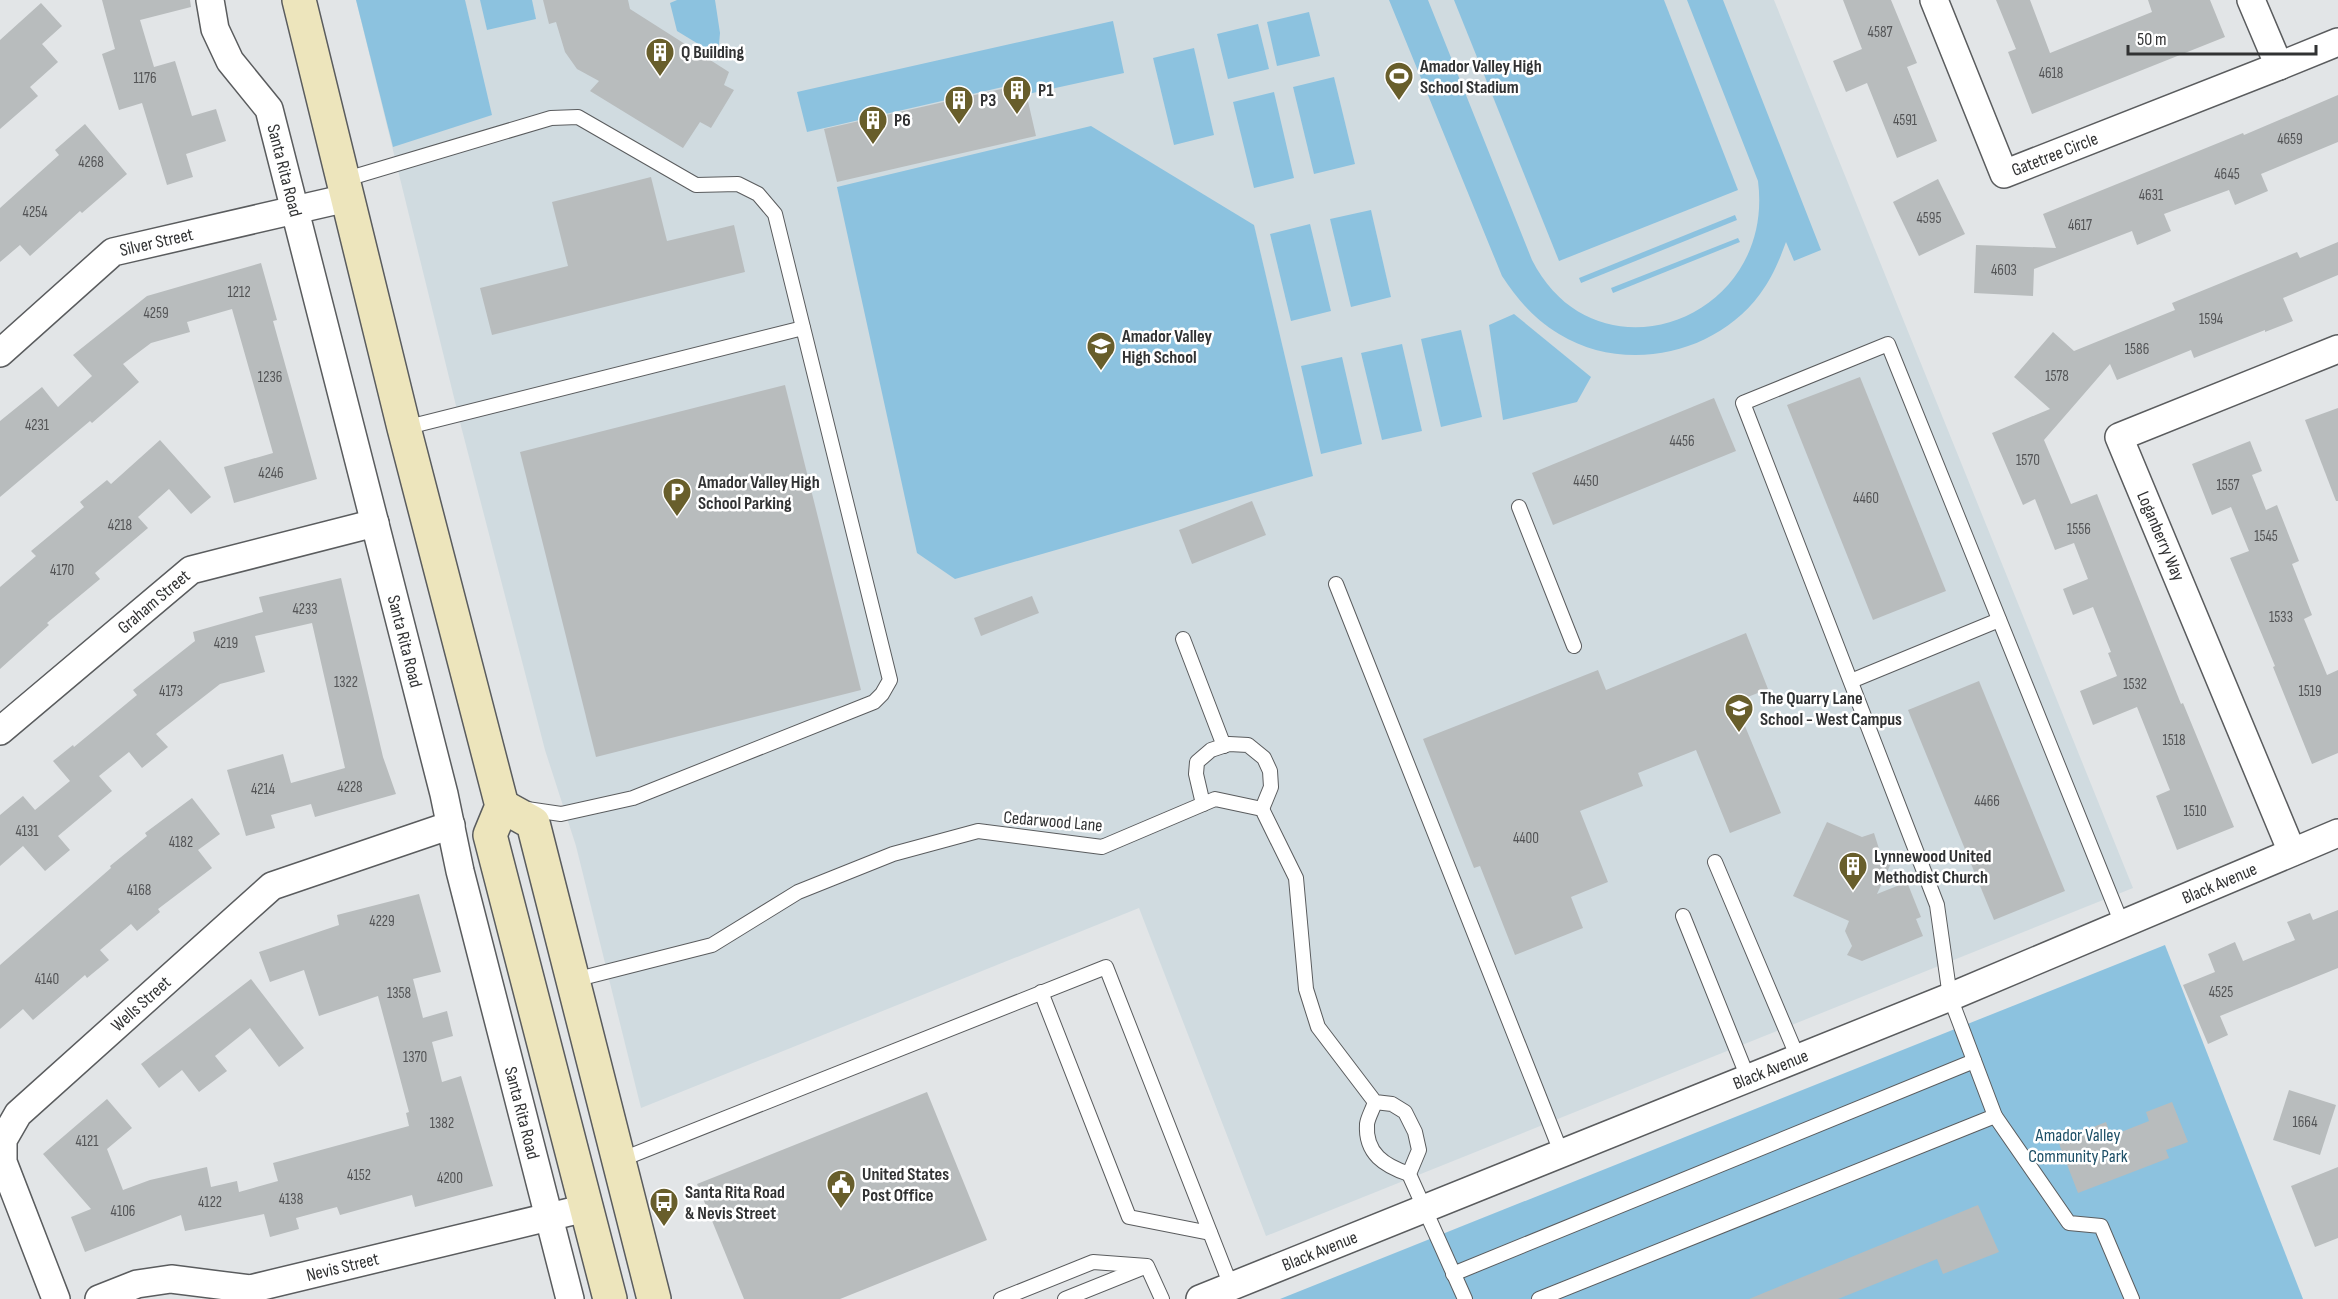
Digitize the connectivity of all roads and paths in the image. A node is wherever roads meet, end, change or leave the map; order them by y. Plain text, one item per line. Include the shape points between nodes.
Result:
1 (210, 0) edge
2 (299, 0) edge
3 (1934, 0) edge
4 (2252, 0) edge
5 (2338, 42) edge
6 (2279, 66) junction
7 (345, 189) junction
8 (295, 210) junction
9 (803, 328) junction
10 (2338, 349) edge
11 (0, 353) edge
12 (404, 428) junction
13 (1519, 507) dead end
14 (375, 523) junction
15 (1336, 584) dead end
16 (1999, 620) junction
17 (1183, 639) dead end
18 (1574, 646) dead end
19 (1851, 681) junction
20 (0, 731) edge
21 (1224, 746) junction
22 (1203, 804) junction
23 (502, 806) junction
24 (1262, 809) junction
25 (451, 825) junction
26 (2338, 833) edge
27 (2292, 852) junction
28 (1715, 862) dead end
29 (1683, 916) dead end
30 (2122, 924) junction
31 (574, 980) junction
32 (529, 992) junction
33 (1041, 992) junction
34 (1950, 997) junction
35 (1798, 1058) junction
36 (1974, 1061) junction
37 (1748, 1078) junction
38 (1375, 1102) junction
39 (1995, 1116) junction
40 (1561, 1152) junction
41 (620, 1160) junction
42 (1409, 1174) junction
43 (1425, 1207) junction
44 (586, 1208) junction
45 (548, 1216) junction
46 (1210, 1233) junction
47 (1147, 1266) junction
48 (1454, 1274) junction
49 (1233, 1293) edge
50 (56, 1299) edge
51 (99, 1299) edge
52 (570, 1299) edge
53 (610, 1299) edge
54 (654, 1299) edge
55 (1001, 1299) edge
56 (1065, 1299) edge
57 (1162, 1299) edge
58 (1200, 1299) edge
59 (1465, 1299) edge
60 (1539, 1299) edge
61 (2132, 1299) edge

1 - 8 street, Santa Rita Road via 215,29 230,61 269,109
2 - 7 main road
3 - 6 street, Gatetree Circle via 2004,174
4 - 6 street
5 - 6 street, Gatetree Circle
7 - 8 street, Silver Street
7 - 9 lane via 551,118 578,117 696,185 738,184 758,194 775,214
7 - 12 main road
8 - 11 street, Silver Street via 113,252
8 - 14 street, Santa Rita Road
9 - 12 lane
9 - 23 lane via 890,680 882,694 874,702 633,798 561,814
10 - 27 street, Loganberry Way via 2119,437
12 - 23 main road
13 - 18 lane
14 - 20 street, Graham Street via 191,570
14 - 25 street, Santa Rita Road
15 - 40 lane
16 - 19 lane
16 - 19 lane via 1888,344 1743,403
16 - 30 lane
17 - 21 lane
19 - 34 lane via 1937,905
21 - 22 lane via 1211,750 1197,762
21 - 24 lane via 1248,745 1264,758 1271,787
22 - 24 lane, Cedarwood Lane via 1215,799
22 - 31 lane, Cedarwood Lane via 1102,847 978,831 893,854 798,892 712,945
23 - 31 main road via 533,823
23 - 32 main road, Santa Rita Road via 490,835
24 - 38 lane via 1296,878 1305,989 1318,1027
25 - 45 street, Santa Rita Road
25 - 50 street, Wells Street via 272,886 18,1114 3,1140 3,1162
26 - 27 street, Black Avenue
27 - 30 street, Black Avenue
28 - 35 lane
29 - 37 lane
30 - 34 street, Black Avenue
31 - 32 main road
31 - 41 main road
32 - 44 main road, Santa Rita Road
33 - 41 lane
33 - 46 lane via 1130,1217
33 - 46 lane via 1106,967
34 - 35 street, Black Avenue
34 - 36 lane
35 - 37 street, Black Avenue
36 - 39 lane
36 - 48 lane
37 - 40 street, Black Avenue
38 - 42 lane via 1367,1125 1371,1148 1390,1168
38 - 42 lane via 1392,1104 1405,1112 1415,1132 1419,1150
39 - 60 lane
39 - 61 lane via 2069,1223 2101,1226
40 - 43 street, Black Avenue
41 - 54 main road
42 - 43 lane
43 - 48 lane
43 - 49 street, Black Avenue
44 - 45 street, Nevis Street
44 - 53 main road, Santa Rita Road
45 - 51 street, Nevis Street via 250,1289 171,1279 137,1284
45 - 52 street, Santa Rita Road
46 - 49 lane
47 - 55 lane via 1093,1262
47 - 56 lane
47 - 57 lane
48 - 59 lane
49 - 58 street, Black Avenue

